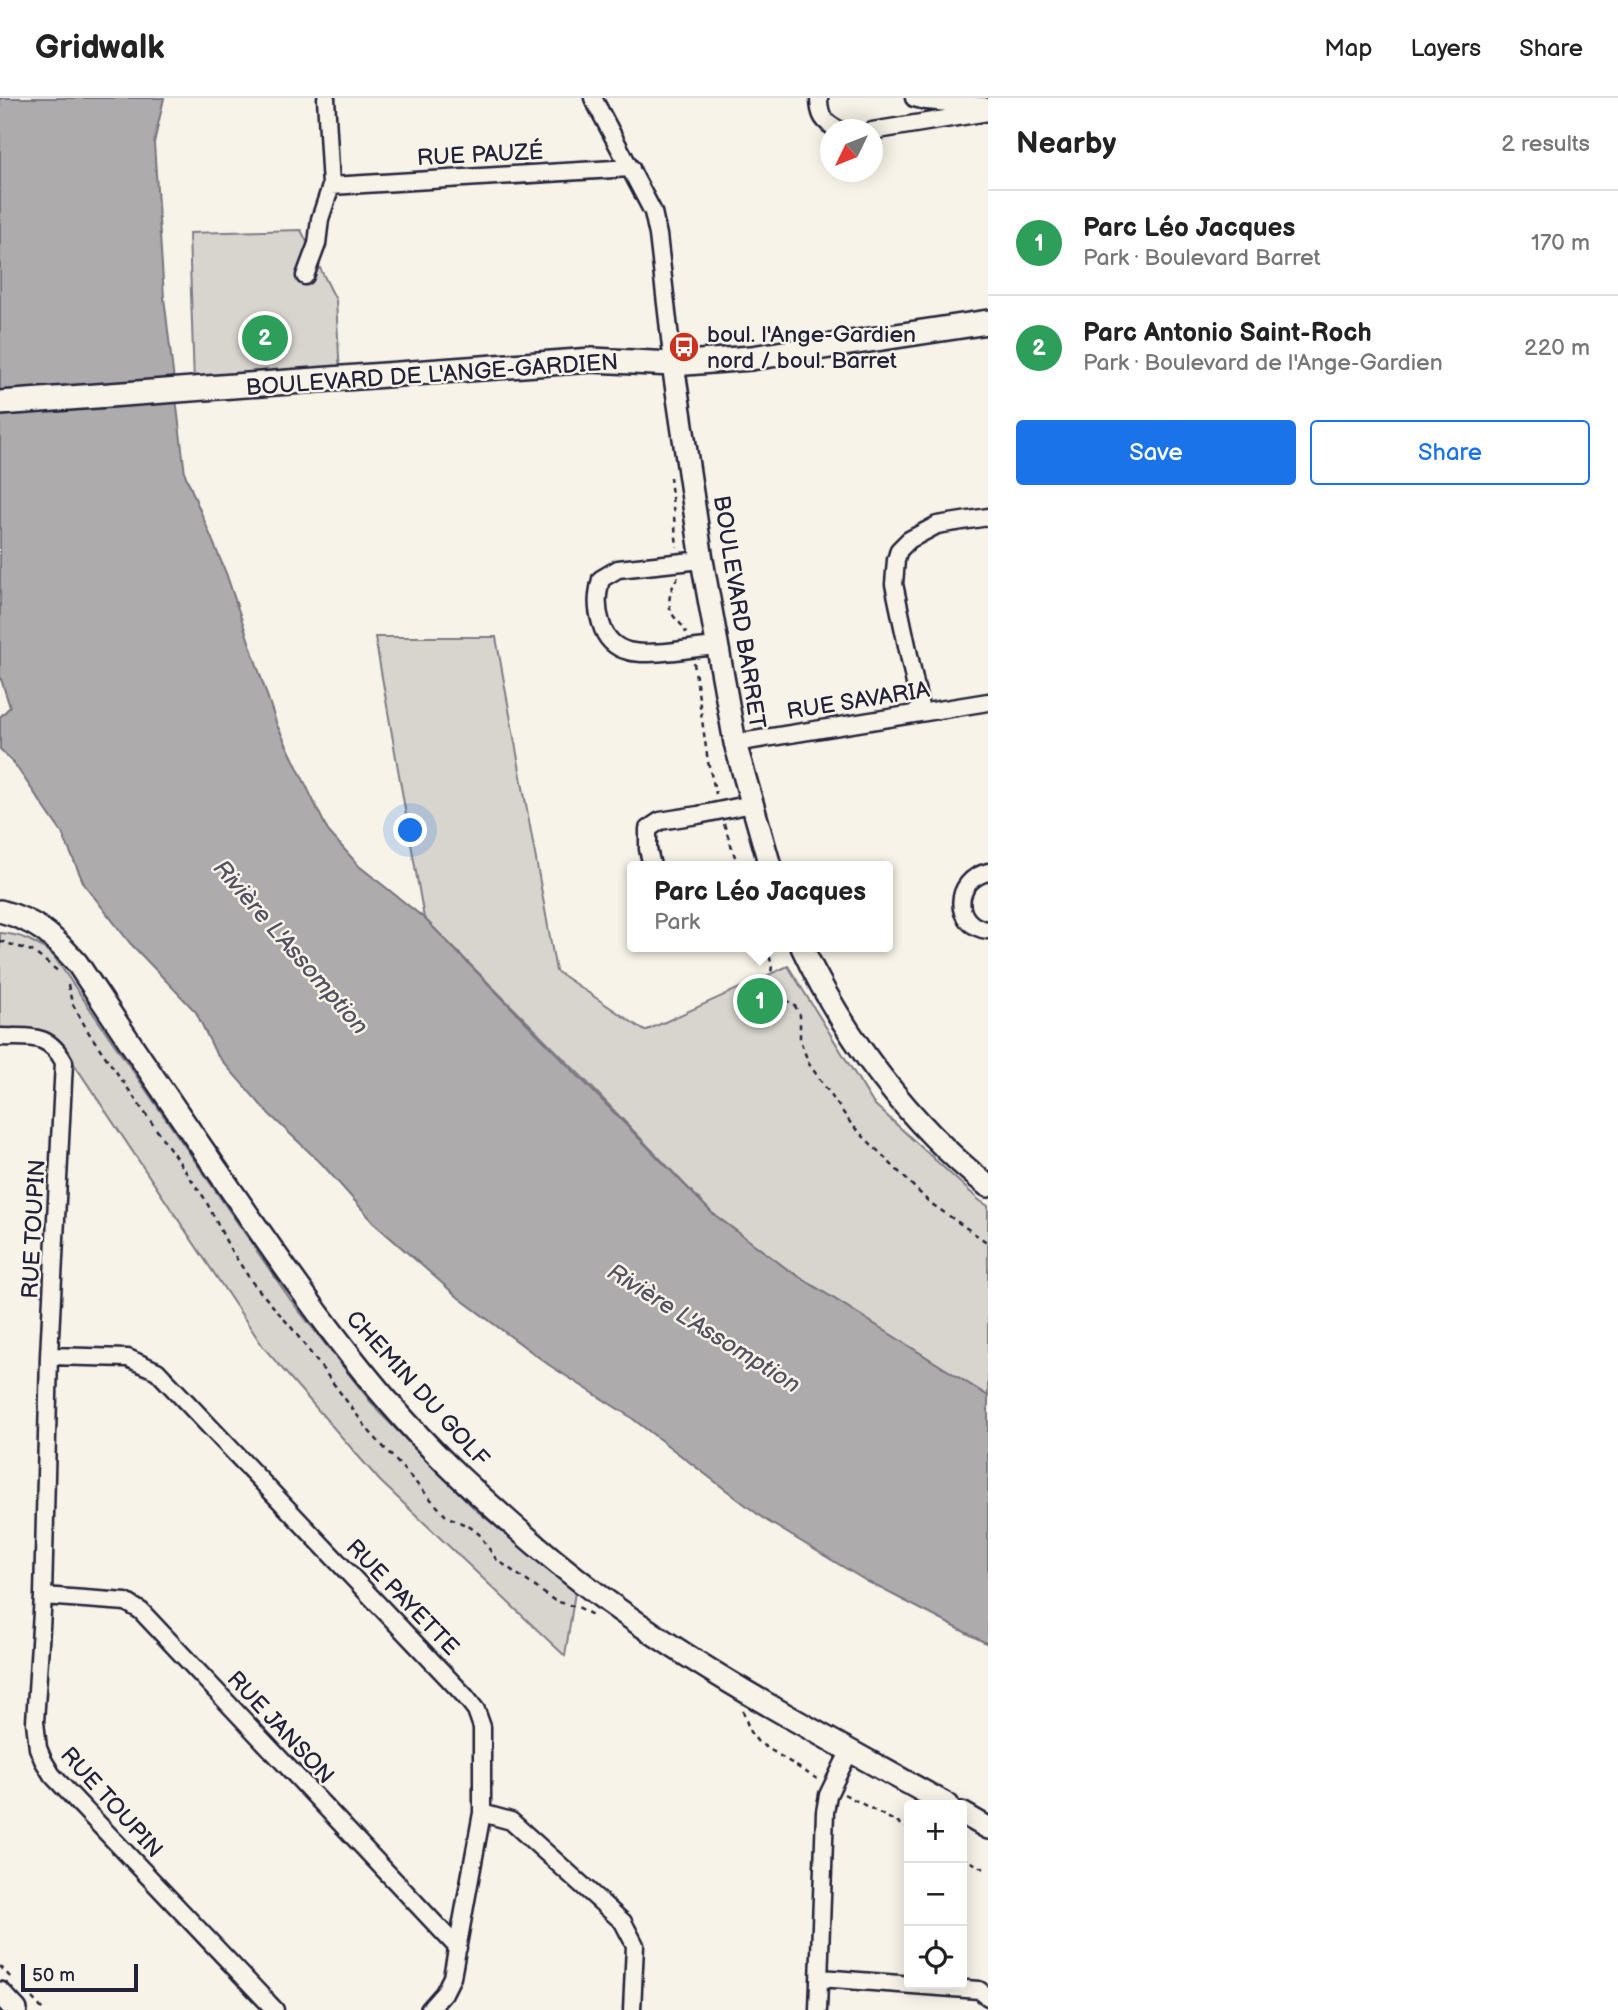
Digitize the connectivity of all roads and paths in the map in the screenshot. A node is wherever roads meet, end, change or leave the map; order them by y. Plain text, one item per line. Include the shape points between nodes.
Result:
1 (326, 98) edge
2 (593, 98) edge
3 (819, 98) edge
4 (914, 98) edge
5 (988, 109) edge
6 (823, 119) edge
7 (883, 129) edge
8 (631, 168) junction
9 (331, 186) junction
10 (305, 276) dead end
11 (988, 323) edge
12 (673, 364) junction
13 (0, 403) edge
14 (669, 470) dead end
15 (988, 517) edge
16 (702, 560) junction
17 (678, 563) junction
18 (719, 646) junction
19 (692, 649) junction
20 (988, 702) edge
21 (921, 712) junction
22 (735, 743) junction
23 (751, 804) junction
24 (720, 811) junction
25 (651, 861) edge
26 (735, 861) edge
27 (768, 861) edge
28 (988, 872) edge
29 (0, 911) edge
30 (988, 930) edge
31 (768, 952) edge
32 (805, 952) edge
33 (0, 1037) edge
34 (988, 1185) edge
35 (988, 1243) edge
36 (49, 1356) junction
37 (43, 1596) junction
38 (850, 1751) junction
39 (939, 1800) edge
40 (482, 1813) junction
41 (967, 1816) edge
42 (988, 1828) edge
43 (967, 1860) edge
44 (988, 1871) edge
45 (458, 1948) junction
46 (820, 1978) junction
47 (0, 1993) edge
48 (988, 1997) edge
49 (16, 2010) edge
50 (275, 2010) edge
51 (429, 2010) edge
52 (632, 2010) edge
53 (818, 2010) edge

1 - 9 street
2 - 8 street
3 - 6 street
4 - 5 street
5 - 7 street
8 - 9 street, RUE PAUZÉ
8 - 12 street via 653,212 658,235
9 - 10 street
11 - 12 main road, BOULEVARD DE L'ANGE-GARDIEN via 751,359
12 - 13 main road, BOULEVARD DE L'ANGE-GARDIEN via 592,360
12 - 16 street, BOULEVARD BARRET
14 - 17 path
15 - 21 street via 937,525 899,550 894,584
16 - 17 street
16 - 18 street, BOULEVARD BARRET
17 - 19 path via 679,575 668,604
17 - 19 street via 618,569 601,579 597,598 600,621 611,642 634,654
18 - 19 street
18 - 22 street, BOULEVARD BARRET
19 - 24 path
20 - 21 street, RUE SAVARIA
21 - 22 street, RUE SAVARIA
22 - 23 street, BOULEVARD BARRET
23 - 24 street
23 - 27 street, BOULEVARD BARRET
24 - 25 street via 660,821 648,829
24 - 26 path
28 - 30 street via 972,878 961,902 967,919
29 - 38 street, CHEMIN DU GOLF via 39,927 77,963 299,1288 356,1362 460,1478 607,1602 719,1675
31 - 35 path via 774,991 800,1015 800,1040 809,1064 852,1125 929,1202
32 - 34 street via 879,1076 926,1128
33 - 36 street, RUE TOUPIN via 49,1041 64,1062
36 - 37 street, RUE TOUPIN
36 - 40 street, RUE PAYETTE via 128,1358 156,1371 466,1696 482,1727
37 - 45 street, RUE JANSON via 126,1602 141,1611
37 - 50 street, RUE TOUPIN via 35,1721 43,1760 52,1775
38 - 39 street, CHEMIN DU GOLF
38 - 46 street via 828,1795 825,1812
40 - 45 street, RUE PAYETTE
40 - 52 street via 511,1821 623,1922 635,1945
41 - 42 street
43 - 44 path
45 - 51 street, RUE PAYETTE via 452,1977
46 - 48 street via 979,1990
46 - 53 street
47 - 49 street

